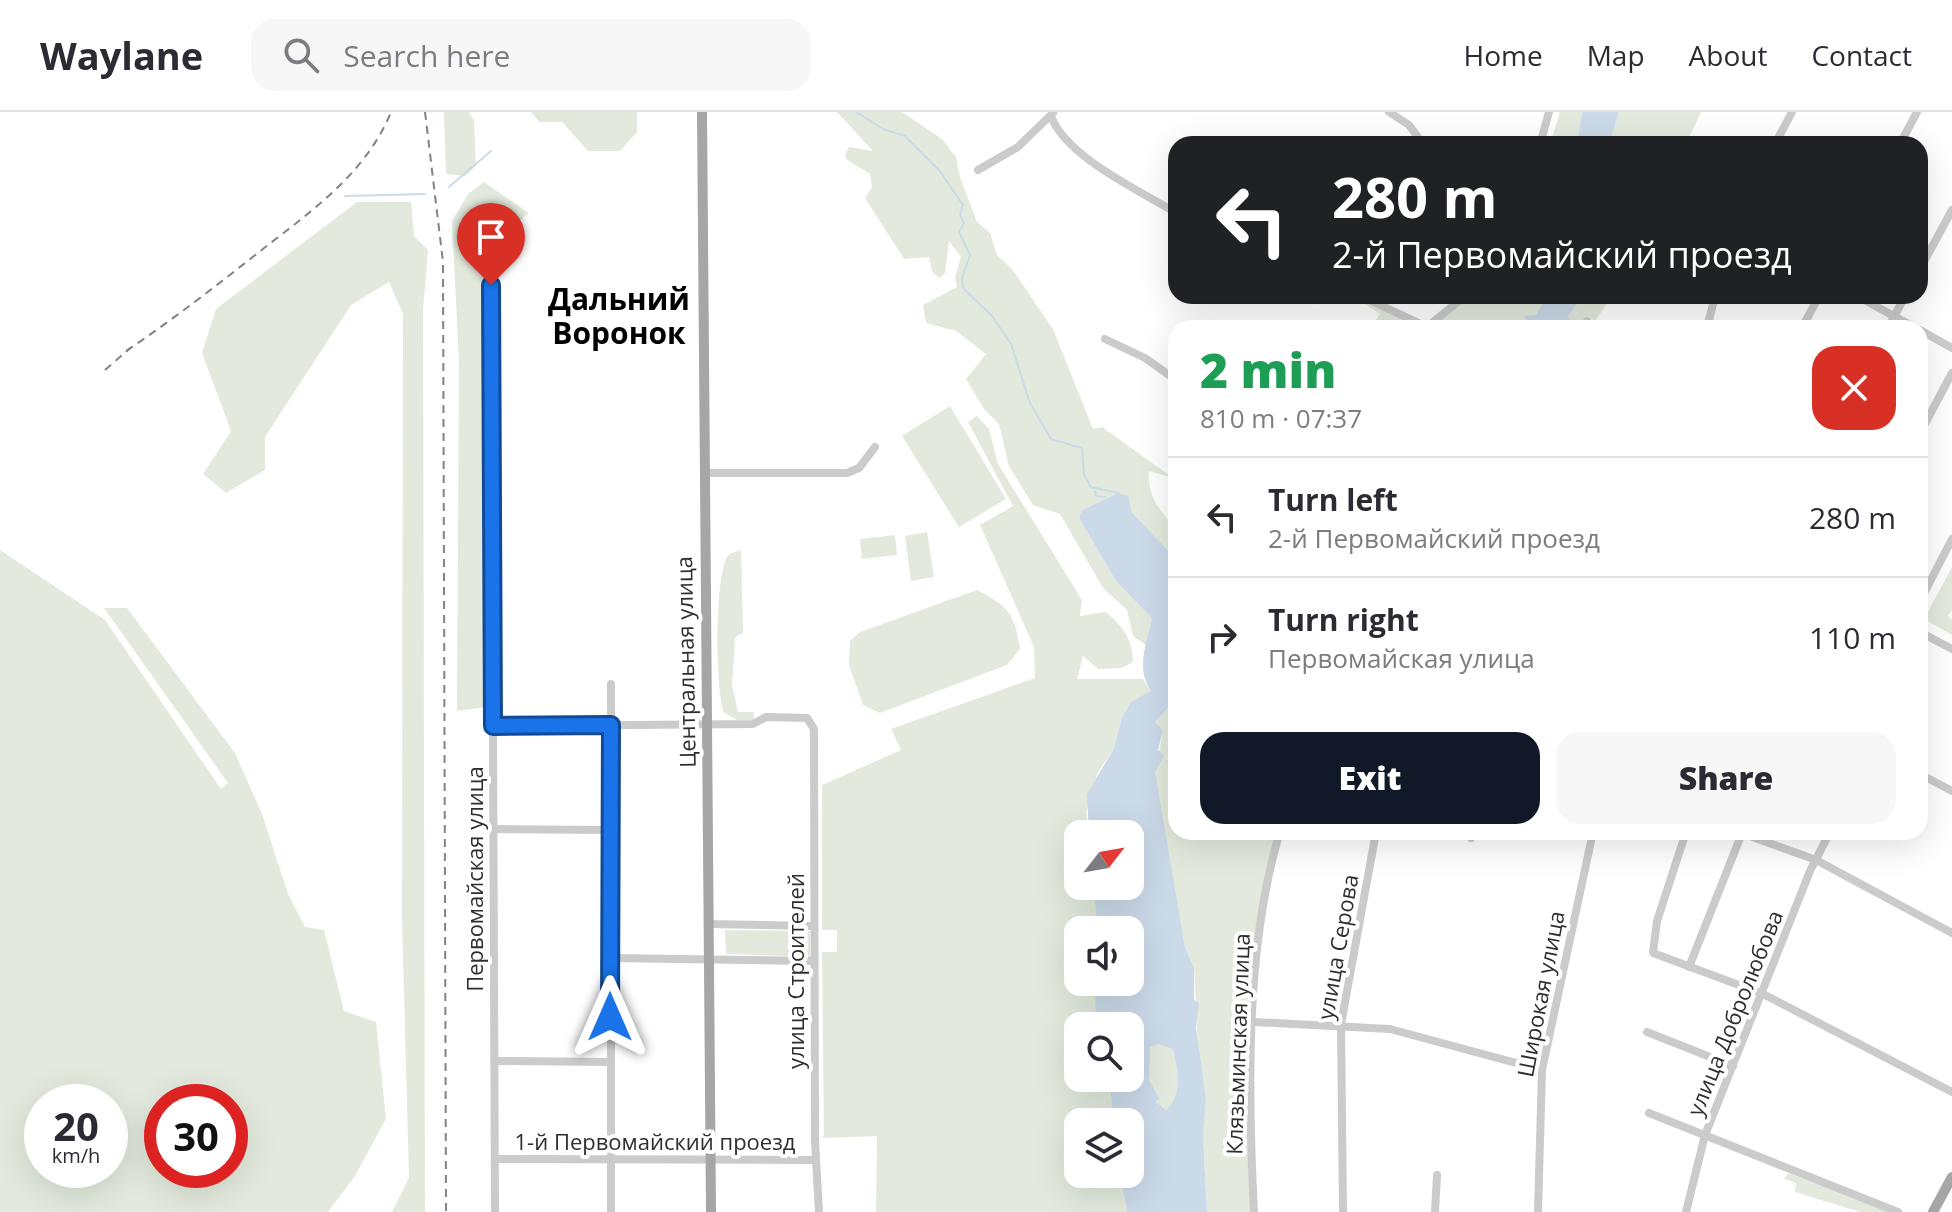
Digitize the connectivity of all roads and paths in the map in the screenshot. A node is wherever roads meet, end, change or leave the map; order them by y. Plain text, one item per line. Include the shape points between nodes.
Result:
1 (702, 112) edge
2 (1389, 112) edge
3 (1549, 112) edge
4 (1792, 112) edge
5 (1917, 112) edge
6 (1052, 114) edge
7 (1417, 136) edge
8 (1542, 136) edge
9 (1779, 136) edge
10 (1904, 136) edge
11 (978, 170) dead end
12 (1168, 208) edge
13 (1952, 210) edge
14 (1928, 254) edge
15 (491, 257) dead end
16 (1378, 304) edge
17 (1455, 304) edge
18 (1872, 304) edge
19 (1901, 304) edge
20 (1894, 316) junction
21 (1412, 320) edge
22 (1436, 320) edge
23 (1892, 320) edge
24 (1901, 320) edge
25 (1928, 335) edge
26 (1105, 339) dead end
27 (1952, 348) edge
28 (1952, 373) edge
29 (1168, 374) edge
30 (1928, 418) edge
31 (875, 447) dead end
32 (705, 473) junction
33 (1952, 539) edge
34 (1928, 586) edge
35 (1928, 636) edge
36 (1952, 649) edge
37 (611, 684) dead end
38 (707, 724) junction
39 (611, 725) junction
40 (493, 726) junction
41 (1928, 778) edge
42 (1952, 791) edge
43 (492, 829) junction
44 (610, 830) junction
45 (1278, 840) edge
46 (1375, 840) edge
47 (1591, 840) edge
48 (1683, 840) edge
49 (1737, 840) edge
50 (1760, 840) edge
51 (1826, 840) edge
52 (1816, 860) junction
53 (709, 924) junction
54 (813, 926) junction
55 (1952, 933) edge
56 (610, 958) junction
57 (709, 960) junction
58 (814, 961) junction
59 (1689, 967) junction
60 (1763, 994) junction
61 (1254, 1022) junction
62 (1341, 1024) junction
63 (1647, 1032) dead end
64 (495, 1061) junction
65 (610, 1062) junction
66 (1733, 1066) junction
67 (1542, 1070) junction
68 (1952, 1092) edge
69 (1649, 1113) dead end
70 (1705, 1135) junction
71 (495, 1159) junction
72 (611, 1159) junction
73 (815, 1160) junction
74 (710, 1162) junction
75 (1437, 1175) dead end
76 (1952, 1177) edge
77 (495, 1212) edge
78 (611, 1212) edge
79 (711, 1212) edge
80 (819, 1212) edge
81 (1254, 1212) edge
82 (1343, 1212) edge
83 (1435, 1212) edge
84 (1538, 1212) edge
85 (1686, 1212) edge
86 (1898, 1212) edge
87 (1933, 1212) edge

1 - 32 main road, Центральная улица
2 - 7 street
3 - 8 street
4 - 9 street
5 - 10 street
6 - 11 street via 1018,147
6 - 12 street via 1056,131 1074,148
13 - 14 street
15 - 40 street, Первомайская улица
16 - 21 street
17 - 22 street
18 - 20 street
19 - 20 street
20 - 23 street
20 - 24 street
25 - 27 street
26 - 29 street
28 - 30 street
31 - 32 street via 859,468 847,473
32 - 38 main road, Центральная улица
33 - 34 street
35 - 36 street
37 - 39 street
38 - 39 street
38 - 53 main road, Центральная улица
38 - 54 street, улица Строителей via 807,718 814,729
39 - 40 street
39 - 44 street
40 - 43 street, Первомайская улица
41 - 42 street
43 - 44 street
43 - 64 street, Первомайская улица
44 - 56 street
45 - 61 street, Клязьминская улица via 1261,908
46 - 62 street, улица Серова
47 - 67 street, Широкая улица
48 - 59 street via 1657,921 1653,953
49 - 59 street
50 - 52 street
51 - 52 street, улица Добролюбова
52 - 55 street
52 - 60 street, улица Добролюбова
53 - 54 street
53 - 57 main road, Центральная улица
54 - 58 street, улица Строителей
56 - 57 street
56 - 65 street
57 - 58 street
57 - 74 main road, Центральная улица
58 - 73 street, улица Строителей
59 - 60 street
60 - 66 street, улица Добролюбова
60 - 68 street
61 - 62 street
61 - 81 street, Клязьминская улица
62 - 67 street via 1390,1029
62 - 82 street, улица Серова
63 - 66 street
64 - 65 street
64 - 71 street, Первомайская улица
65 - 72 street
66 - 70 street, улица Добролюбова
67 - 84 street, Широкая улица
69 - 70 street
70 - 85 street, улица Добролюбова
70 - 86 street
71 - 72 street, 1-й Первомайский проезд
71 - 77 street, Первомайская улица
72 - 74 street, 1-й Первомайский проезд
72 - 78 street
73 - 74 street, 1-й Первомайский проезд
73 - 80 street, улица Строителей
74 - 79 main road, Центральная улица
75 - 83 street
76 - 87 main road

